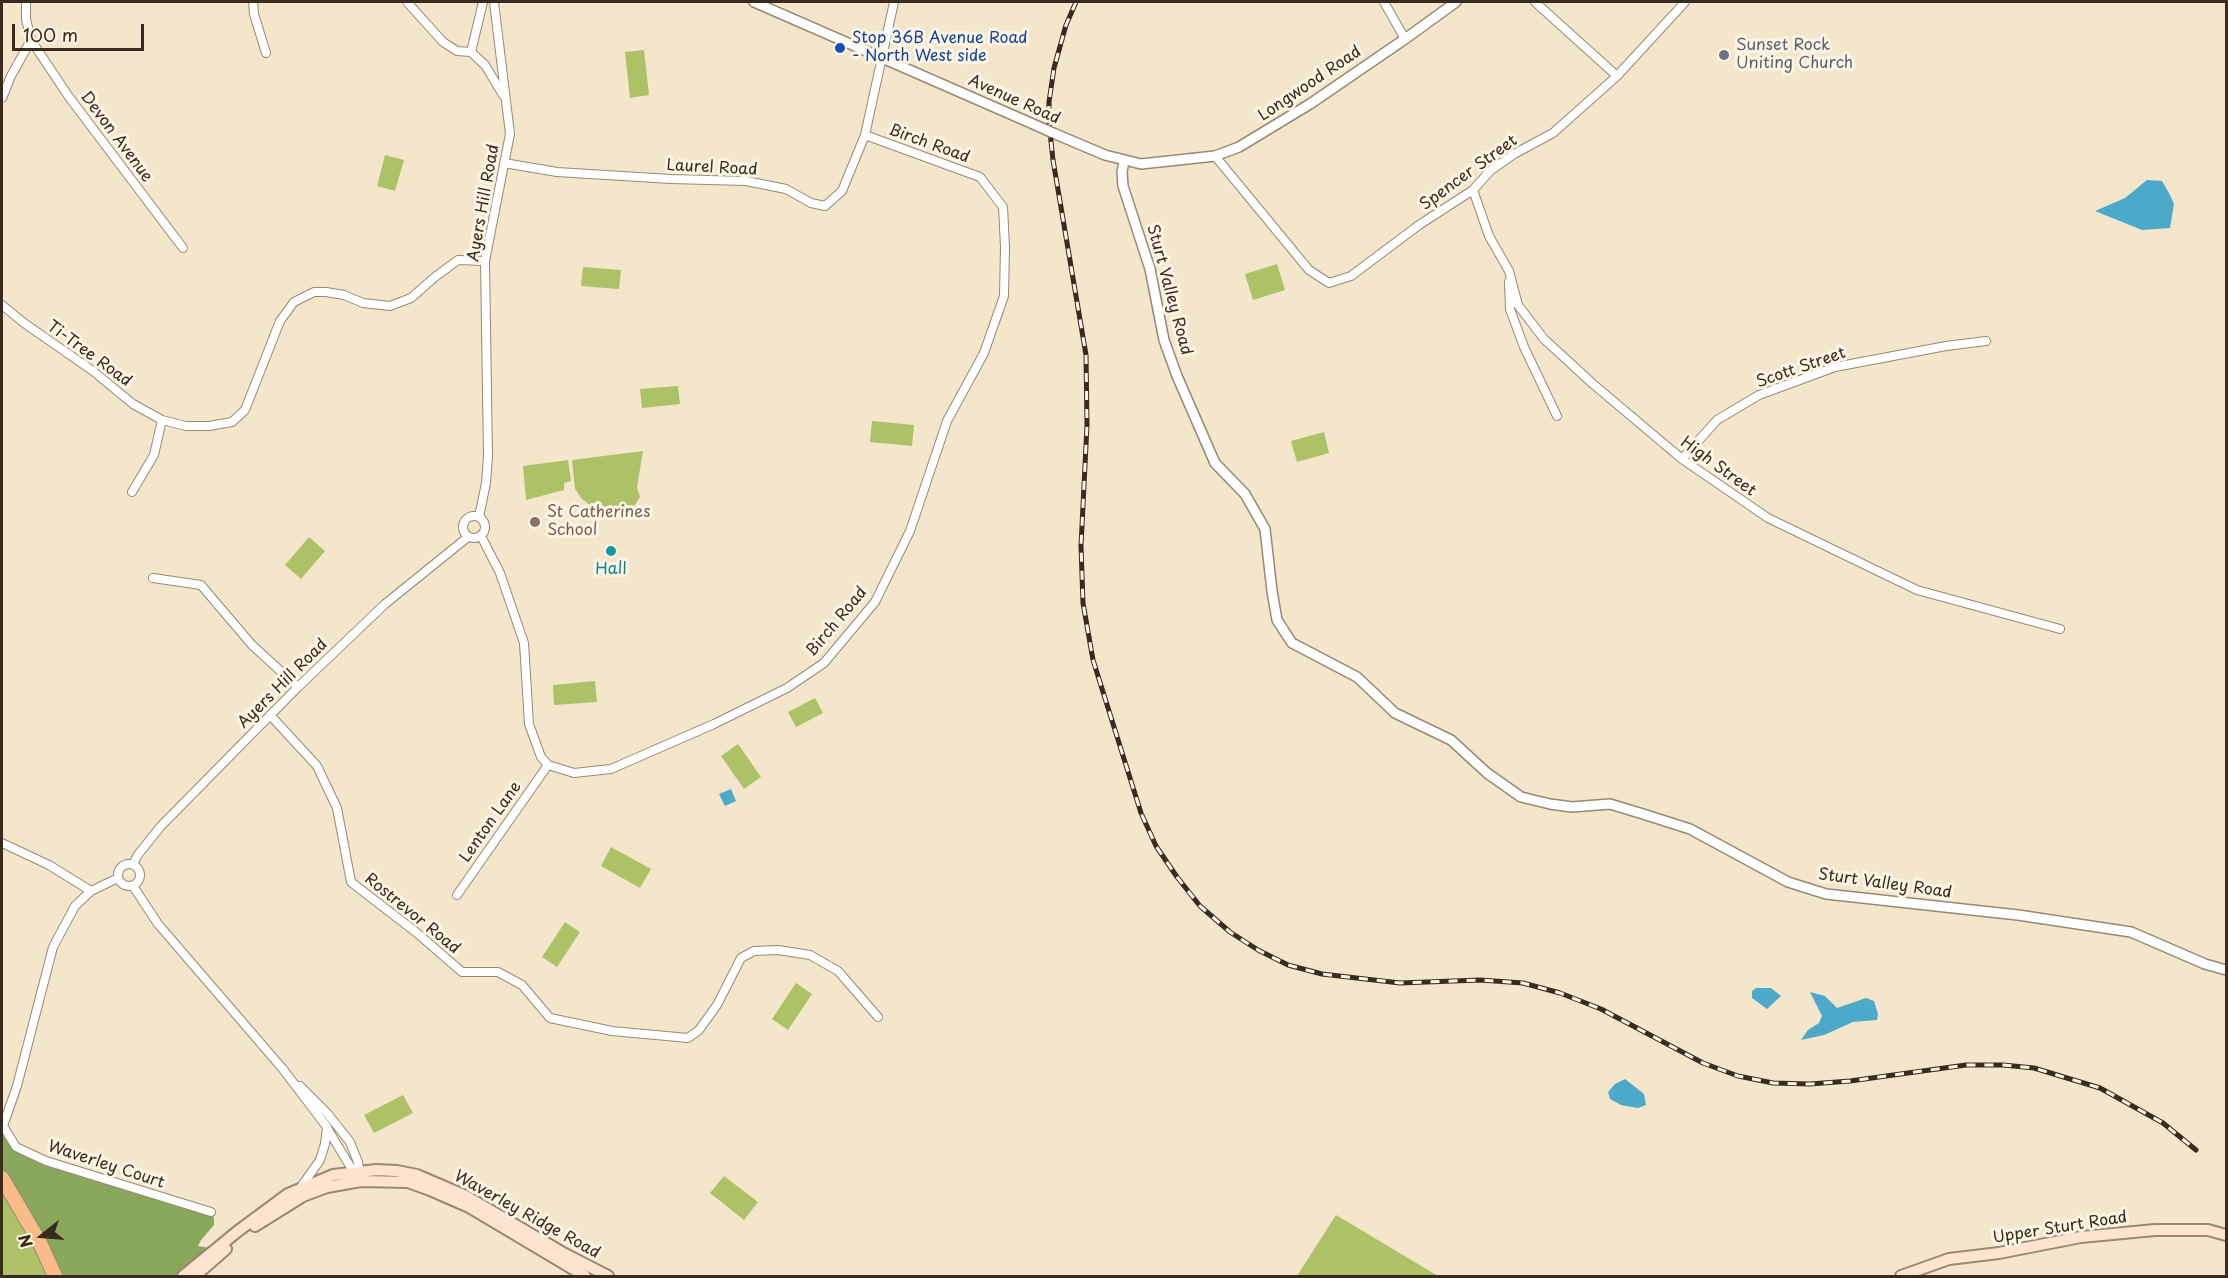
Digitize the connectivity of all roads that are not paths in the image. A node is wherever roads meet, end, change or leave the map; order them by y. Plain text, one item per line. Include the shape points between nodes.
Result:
1 (26, 2) edge
2 (253, 2) edge
3 (407, 2) edge
4 (483, 2) edge
5 (494, 2) edge
6 (754, 2) edge
7 (894, 2) edge
8 (1384, 2) edge
9 (1456, 2) edge
10 (1535, 2) edge
11 (1685, 2) edge
12 (1405, 39) junction
13 (31, 40) junction
14 (471, 52) junction
15 (266, 53) dead end
16 (883, 58) junction
17 (1617, 76) junction
18 (2, 98) edge
19 (506, 99) junction
20 (866, 135) junction
21 (1215, 156) junction
22 (1124, 161) junction
23 (1168, 162) joint
24 (504, 163) junction
25 (1473, 190) junction
26 (183, 248) dead end
27 (485, 261) junction
28 (1509, 272) junction
29 (2, 305) edge
30 (1986, 341) dead end
31 (1557, 416) dead end
32 (162, 420) junction
33 (1682, 459) junction
34 (132, 492) dead end
35 (479, 518) junction
36 (468, 537) junction
37 (481, 537) junction
38 (153, 578) dead end
39 (2060, 629) dead end
40 (298, 687) junction
41 (270, 715) junction
42 (548, 765) junction
43 (2, 843) edge
44 (133, 865) junction
45 (118, 878) junction
46 (133, 886) junction
47 (91, 891) junction
48 (457, 895) dead end
49 (2226, 970) edge
50 (878, 1017) dead end
51 (282, 1068) junction
52 (2, 1125) edge
53 (327, 1127) junction
54 (357, 1176) junction
55 (2, 1178) edge
56 (300, 1188) junction
57 (211, 1212) dead end
58 (2226, 1235) edge
59 (55, 1276) edge
60 (183, 1276) edge
61 (195, 1276) edge
62 (585, 1276) edge
63 (608, 1276) edge
64 (1900, 1276) edge

1 - 13 street
2 - 15 street
3 - 14 street via 443,42 458,51
4 - 14 street
5 - 19 street, Ayers Hill Road
6 - 16 street, Avenue Road
7 - 16 street, Laurel Road
8 - 12 street
9 - 12 street, Longwood Road
10 - 17 street
11 - 17 street, Spencer Street
12 - 21 street, Longwood Road via 1262,134
13 - 18 street
13 - 26 street, Devon Avenue
14 - 19 street via 485,65
16 - 20 street, Laurel Road
16 - 22 street, Avenue Road, bridge
17 - 25 street, Spencer Street via 1553,133 1490,171
19 - 24 street, Ayers Hill Road via 510,134
20 - 24 street, Laurel Road via 842,191 825,206 786,189 746,181 557,172
20 - 42 street, Birch Road via 980,177 1003,207 1005,247 1004,296 984,353 947,421 910,531 875,602 824,663 787,688 611,769 574,773
21 - 23 street, Longwood Road
21 - 25 street, Spencer Street via 1310,270 1329,282 1351,276
22 - 23 street, Avenue Road
22 - 49 street, Sturt Valley Road via 1123,186 1150,269 1164,340 1215,463 1245,494 1265,529 1277,620 1292,643 1357,677 1395,713 1451,740 1521,797 1572,807 1610,804 1643,814 1690,829 1788,882 1826,894 2132,932
24 - 27 street, Ayers Hill Road
25 - 28 street, High Street via 1489,236
27 - 32 street, Ti-Tree Road via 458,260 411,298 390,306 314,292 294,302 280,321 245,410 232,422 186,426
27 - 35 street, Ayers Hill Road via 488,456
28 - 31 street via 1510,309
28 - 33 street, High Street via 1518,305 1544,339
29 - 32 street, Ti-Tree Road via 133,404
30 - 33 street, Scott Street via 1835,367 1760,395 1717,420
32 - 34 street via 154,455
33 - 39 street, High Street via 1767,518 1917,590
35 - 36 street via 472,516 466,520 463,527
35 - 37 street via 485,527
36 - 37 street
36 - 40 street, Ayers Hill Road via 385,604
37 - 42 street via 500,573 524,643 529,723 541,757
38 - 40 street via 201,585 252,645
40 - 41 street, Ayers Hill Road
41 - 44 street, Ayers Hill Road via 161,826
41 - 50 street, Rostrevor Road via 317,766 337,808 351,882 462,972 498,972 522,985 550,1018 612,1031 688,1038 717,1005 741,958 754,951 778,950 810,955 838,971
42 - 48 street, Lenton Lane
43 - 47 street via 50,865
44 - 45 street via 120,868
44 - 46 street via 140,877
45 - 46 street via 124,885
45 - 47 street
46 - 51 street via 158,924
47 - 52 street via 75,906 53,947 17,1086
51 - 53 street
51 - 54 street via 350,1142
52 - 57 street, Waverley Court via 16,1147 46,1161
53 - 54 street
53 - 56 street, Waverley Ridge Road via 320,1160
54 - 56 main road, Waverley Ridge Road via 333,1175
54 - 61 main road, Waverley Ridge Road via 303,1196 264,1220
54 - 62 main road, Waverley Ridge Road via 408,1182 469,1207
54 - 63 main road, Waverley Ridge Road via 397,1171 438,1183
55 - 59 highway
56 - 60 main road, Waverley Ridge Road via 262,1212
58 - 64 main road, Upper Sturt Road via 2208,1230 2155,1230 2081,1237 1949,1259

